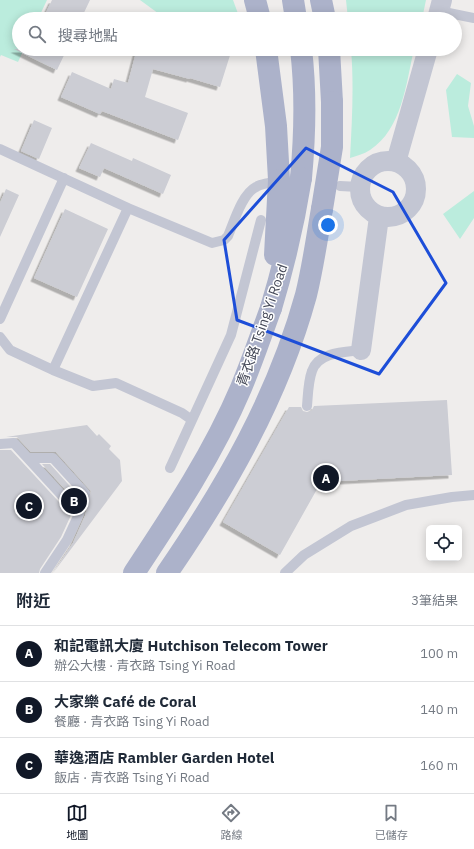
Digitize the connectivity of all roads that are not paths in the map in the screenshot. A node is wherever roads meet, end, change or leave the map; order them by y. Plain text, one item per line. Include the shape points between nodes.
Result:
1 (255, 0) edge
2 (293, 0) edge
3 (321, 0) edge
4 (258, 12) edge
5 (295, 12) edge
6 (324, 12) edge
7 (462, 15) edge
8 (474, 18) edge
9 (267, 56) edge
10 (302, 56) edge
11 (330, 56) edge
12 (426, 56) edge
13 (0, 149) edge
14 (396, 162) junction
15 (64, 178) junction
16 (268, 183) dead end
17 (128, 208) junction
18 (380, 217) junction
19 (261, 220) dead end
20 (270, 308) junction
21 (0, 319) edge
22 (0, 337) edge
23 (361, 350) joint
24 (53, 370) junction
25 (307, 406) dead end
26 (192, 420) junction
27 (0, 444) edge
28 (28, 458) junction
29 (170, 468) dead end
30 (474, 495) edge
31 (79, 514) junction
32 (45, 573) edge
33 (134, 573) edge
34 (166, 573) edge
35 (284, 573) edge

1 - 4 main road
2 - 5 main road
3 - 6 main road
7 - 8 lane
9 - 20 main road, bridge via 272,80 279,180
10 - 20 main road, 青衣路 Tsing Yi Road, bridge via 304,121 301,178 282,272
11 - 34 main road, 青衣路 Tsing Yi Road, bridge via 332,147 306,294 279,375 252,434 213,503
12 - 14 street
13 - 15 lane
14 - 18 street via 412,173 417,192 414,202 404,213 390,218
14 - 18 street via 376,163 350,187 368,210
15 - 17 lane
15 - 21 lane
16 - 17 lane via 251,190 228,236 218,242 205,241
17 - 24 lane
18 - 23 street
19 - 26 lane via 231,335
20 - 33 main road, 青衣路 Tsing Yi Road via 241,389 221,431 190,486
22 - 24 lane via 10,350
23 - 25 lane via 330,355 318,361 312,371
24 - 26 lane via 93,386 116,383
26 - 29 lane
27 - 28 lane via 14,443
28 - 31 lane
28 - 31 lane via 54,458 85,493
30 - 35 lane via 406,505 351,526 304,555
31 - 32 lane via 67,540

